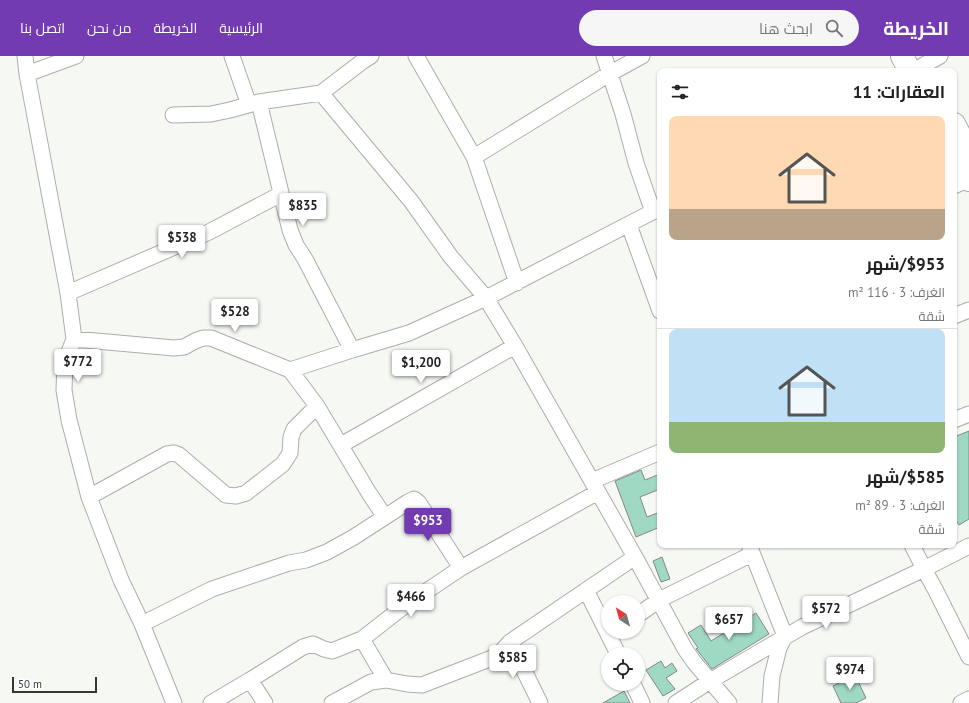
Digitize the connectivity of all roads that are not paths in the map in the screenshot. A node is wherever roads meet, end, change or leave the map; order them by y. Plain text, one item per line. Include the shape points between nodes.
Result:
1 (25, 56) edge
2 (76, 56) edge
3 (232, 56) edge
4 (371, 56) edge
5 (416, 56) edge
6 (604, 56) edge
7 (642, 56) edge
8 (902, 56) edge
9 (923, 64) edge
10 (26, 74) junction
11 (609, 74) junction
12 (321, 93) junction
13 (254, 104) junction
14 (173, 115) dead end
15 (962, 139) edge
16 (474, 157) junction
17 (969, 179) edge
18 (957, 185) edge
19 (282, 194) junction
20 (656, 210) edge
21 (629, 225) junction
22 (517, 283) junction
23 (68, 294) junction
24 (486, 298) junction
25 (657, 303) edge
26 (969, 310) edge
27 (957, 315) edge
28 (74, 339) junction
29 (515, 346) junction
30 (352, 350) junction
31 (290, 370) junction
32 (317, 406) junction
33 (969, 414) edge
34 (957, 419) edge
35 (340, 445) junction
36 (657, 454) edge
37 (595, 487) junction
38 (89, 497) junction
39 (385, 517) junction
40 (969, 546) edge
41 (914, 548) edge
42 (751, 549) edge
43 (635, 557) junction
44 (461, 568) junction
45 (924, 569) junction
46 (586, 590) junction
47 (659, 600) junction
48 (645, 610) edge
49 (601, 616) edge
50 (142, 624) junction
51 (785, 636) junction
52 (362, 639) junction
53 (510, 642) junction
54 (969, 657) edge
55 (250, 680) junction
56 (386, 680) junction
57 (710, 681) junction
58 (636, 691) edge
59 (969, 699) edge
60 (174, 703) edge
61 (211, 703) edge
62 (265, 703) edge
63 (332, 703) edge
64 (540, 703) edge
65 (642, 703) edge
66 (676, 703) edge
67 (729, 703) edge
68 (770, 703) edge
69 (961, 703) edge

1 - 10 street
2 - 10 street
3 - 13 street
4 - 12 street
5 - 16 street
6 - 11 street
7 - 11 street
8 - 9 highway
10 - 23 street
11 - 16 street
11 - 20 street via 636,163
12 - 13 street
12 - 24 street via 411,201 451,257
13 - 14 street via 210,114
13 - 19 street
15 - 17 highway
16 - 22 street
17 - 18 street
19 - 23 street via 209,232
19 - 30 street via 296,245
20 - 21 street
21 - 22 street
21 - 25 street
22 - 24 street
23 - 28 street
24 - 29 street
24 - 30 street via 409,334
26 - 27 street
28 - 31 street via 174,348 184,347 203,338 211,338
28 - 38 street via 65,362 64,390
29 - 35 street
29 - 37 street
30 - 31 street
31 - 32 street
32 - 35 street
32 - 38 street via 294,429 290,453 283,464 246,493 226,495 174,453 167,454
33 - 34 street
35 - 39 street
36 - 37 street
37 - 43 street
37 - 44 street
38 - 50 street via 121,580
39 - 44 street via 414,499
39 - 50 street via 327,552 212,589
40 - 45 street
41 - 45 street
42 - 47 street
42 - 51 street
43 - 46 street
43 - 47 street
44 - 52 street via 403,607
45 - 51 street
45 - 54 street
46 - 49 street
46 - 53 street
47 - 48 street
47 - 57 street via 685,649
50 - 60 street
51 - 57 street
51 - 68 street via 772,676
52 - 55 street via 332,651 313,644 303,647
52 - 56 street
53 - 56 street via 492,658 422,685
53 - 64 street
55 - 61 street
55 - 62 street
56 - 63 street via 371,682
57 - 66 street
57 - 67 street
58 - 65 street
59 - 69 street

